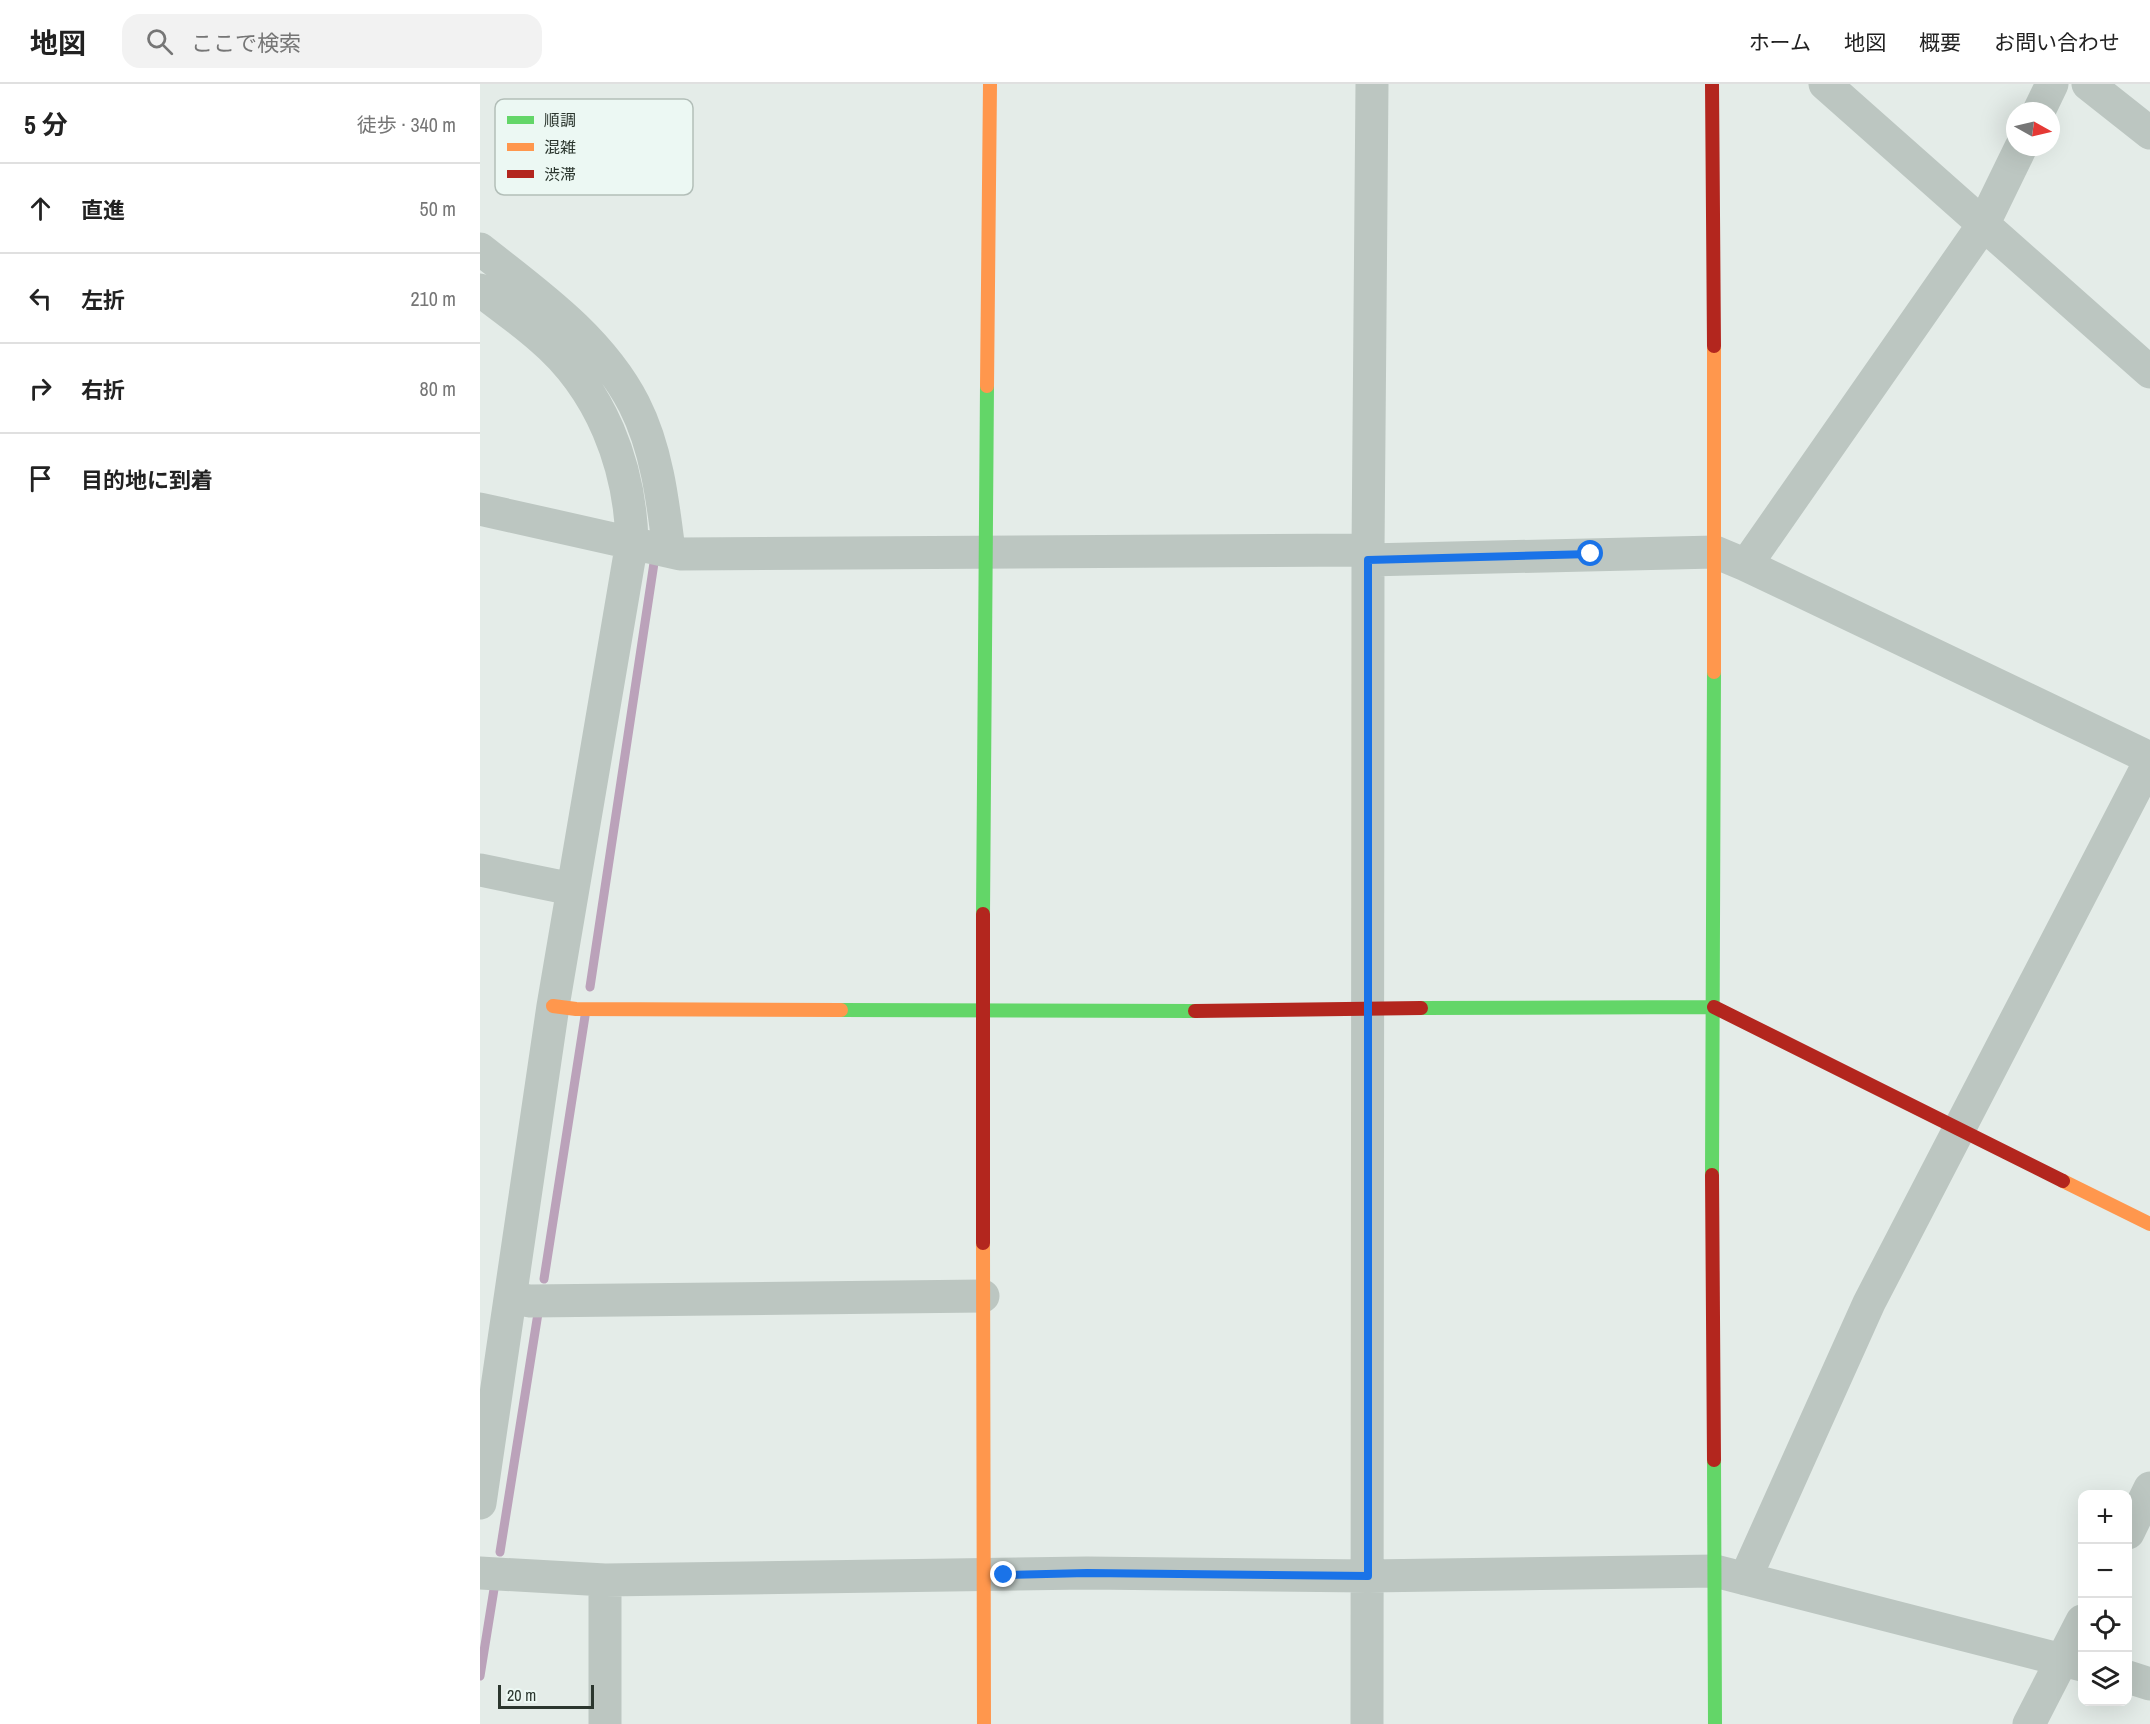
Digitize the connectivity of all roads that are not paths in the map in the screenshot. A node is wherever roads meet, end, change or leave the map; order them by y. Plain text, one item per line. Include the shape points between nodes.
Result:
1 (990, 84) edge
2 (1372, 84) edge
3 (1712, 84) edge
4 (1825, 84) edge
5 (2052, 84) edge
6 (2088, 84) edge
7 (2043, 102) edge
8 (2150, 133) edge
9 (2017, 156) edge
10 (1983, 225) junction
11 (480, 249) edge
12 (480, 290) edge
13 (2150, 372) edge
14 (480, 509) edge
15 (632, 542) junction
16 (669, 551) junction
17 (1714, 552) junction
18 (988, 553) junction
19 (1368, 555) junction
20 (1746, 564) junction
21 (2150, 760) edge
22 (480, 870) edge
23 (572, 889) junction
24 (1712, 1005) junction
25 (553, 1006) junction
26 (1367, 1009) junction
27 (982, 1010) junction
28 (1961, 1129) junction
29 (2150, 1224) edge
30 (983, 1296) junction
31 (510, 1298) junction
32 (487, 1404) edge
33 (2150, 1488) edge
34 (480, 1503) edge
35 (2132, 1523) edge
36 (480, 1573) edge
37 (1730, 1575) junction
38 (984, 1576) junction
39 (1368, 1576) junction
40 (605, 1580) junction
41 (2078, 1639) edge
42 (2073, 1662) edge
43 (2132, 1679) edge
44 (2150, 1684) edge
45 (605, 1724) edge
46 (984, 1724) edge
47 (1367, 1724) edge
48 (1715, 1724) edge
49 (2029, 1724) edge

1 - 18 street
2 - 19 street
3 - 17 street
4 - 10 street
5 - 7 street
6 - 8 street
9 - 10 street
10 - 13 street
10 - 20 street
11 - 16 street via 565,317 607,363 634,405 662,490
12 - 15 street via 543,339 601,410 620,461 631,513
14 - 15 street
15 - 16 street
15 - 23 street
16 - 18 street
17 - 19 street
17 - 20 street
17 - 24 street
18 - 19 street
18 - 27 street
19 - 26 street
20 - 21 street
21 - 28 street
22 - 23 street
23 - 25 street
24 - 26 street
24 - 28 street
24 - 37 street
25 - 27 street
25 - 31 street
26 - 27 street
26 - 39 street
27 - 30 street
28 - 29 street
28 - 37 street
30 - 31 street
30 - 38 street
31 - 32 street
32 - 34 street
33 - 35 street
36 - 40 street
37 - 39 street
37 - 42 street
37 - 48 street
38 - 39 street
38 - 40 street
38 - 46 street
39 - 47 street
40 - 45 street
41 - 42 street
42 - 49 street
43 - 44 street

